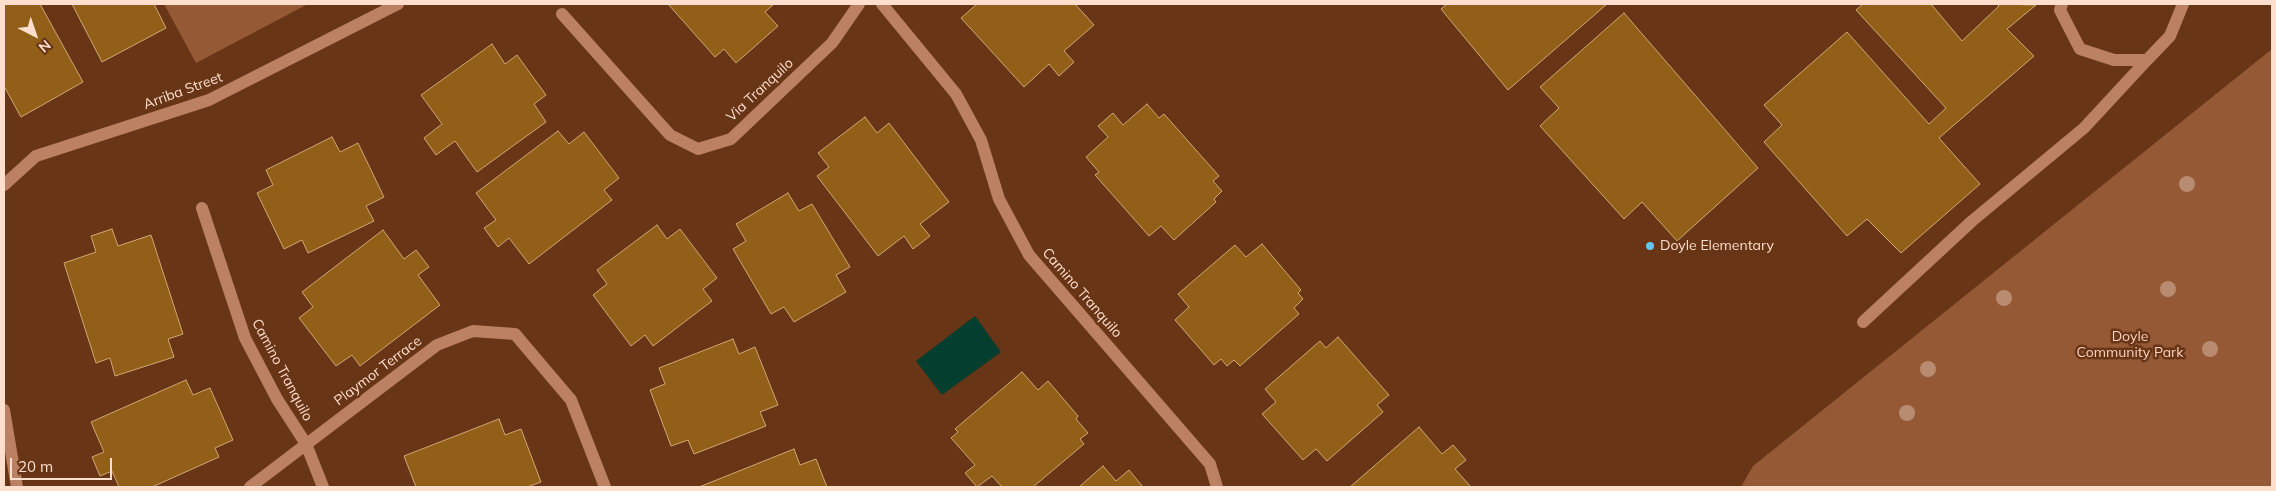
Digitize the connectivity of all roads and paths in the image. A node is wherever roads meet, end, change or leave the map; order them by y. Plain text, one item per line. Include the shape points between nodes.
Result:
1 (398, 4) edge
2 (860, 4) edge
3 (882, 4) edge
4 (2062, 4) edge
5 (2183, 4) edge
6 (562, 14) dead end
7 (2147, 60) junction
8 (4, 185) edge
9 (202, 208) dead end
10 (1863, 322) dead end
11 (4, 410) edge
12 (306, 444) junction
13 (18, 487) edge
14 (250, 487) edge
15 (323, 487) edge
16 (605, 487) edge
17 (1218, 487) edge

1 - 8 street, Arriba Street via 209,100 36,156
2 - 6 street, Via Tranquilo via 832,43 731,139 698,149 670,135
3 - 17 street, Camino Tranquilo via 956,94 982,140 999,199 1029,255 1210,464
4 - 7 street via 2060,10 2080,49 2114,60
5 - 7 street via 2170,36
7 - 10 street via 2084,128 1972,221
9 - 12 street, Camino Tranquilo via 245,338
11 - 13 street
12 - 14 street, Playmor Terrace
12 - 15 street, Camino Tranquilo
12 - 16 street, Playmor Terrace via 437,345 473,331 514,334 571,400

